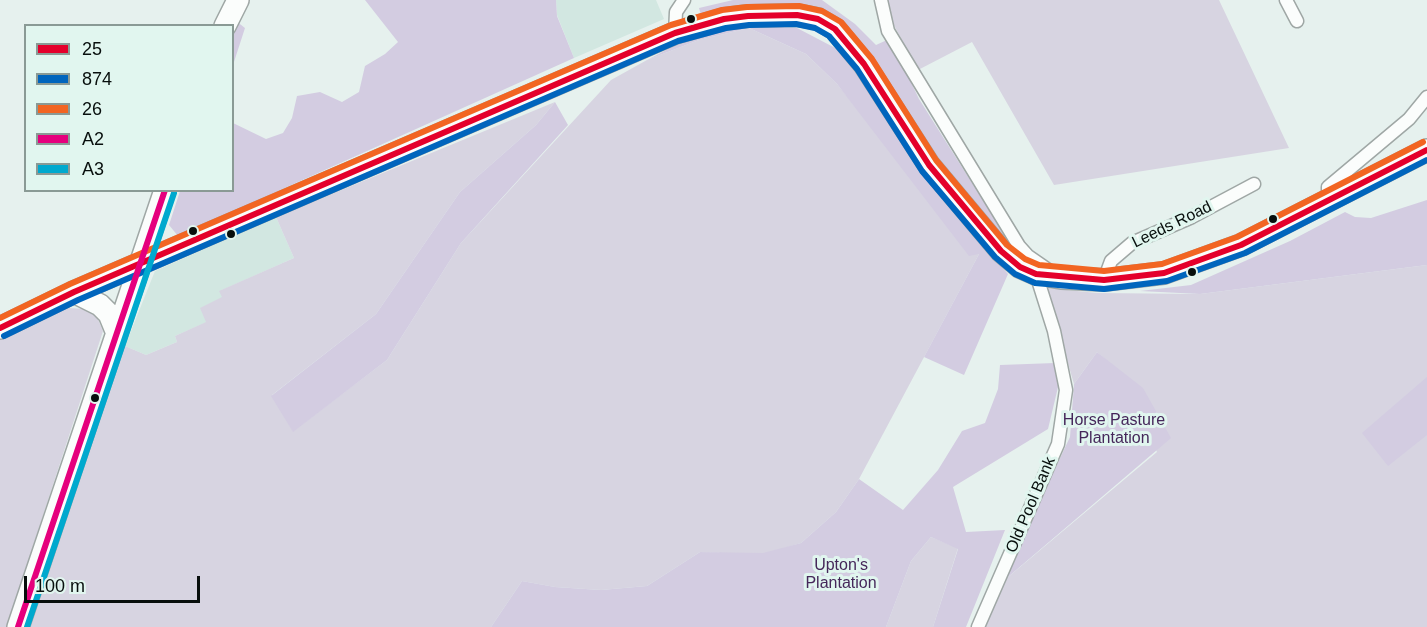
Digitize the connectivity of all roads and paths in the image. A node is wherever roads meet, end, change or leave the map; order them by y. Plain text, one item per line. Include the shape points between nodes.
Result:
1 (238, 0) edge
2 (684, 0) edge
3 (881, 0) edge
4 (1286, 0) edge
5 (1298, 21) dead end
6 (226, 24) edge
7 (675, 33) junction
8 (1427, 97) edge
9 (1427, 150) edge
10 (1254, 184) dead end
11 (164, 192) edge
12 (1328, 202) junction
13 (140, 265) junction
14 (1035, 274) junction
15 (1061, 278) junction
16 (1104, 280) junction
17 (74, 292) junction
18 (0, 328) edge
19 (116, 331) junction
20 (18, 627) edge
21 (978, 627) edge

1 - 6 highway
2 - 7 street via 676,12
3 - 15 street via 888,31 1019,246
4 - 5 street
7 - 13 highway, Leeds Road
7 - 14 highway, Leeds Road via 724,19 771,14 818,19 835,29 864,64 929,165 1001,251
8 - 12 street via 1409,119 1328,187
9 - 12 highway, Leeds Road
10 - 16 street, Leeds Road via 1132,243 1111,261
11 - 13 highway
12 - 16 highway, Leeds Road via 1200,261 1164,273
13 - 17 highway, Leeds Road
13 - 19 highway
14 - 15 highway, Leeds Road
14 - 21 street, Old Pool Bank via 1054,331 1066,390 1058,444
15 - 16 highway, Leeds Road
17 - 18 highway, Leeds Road
17 - 19 highway via 110,314
19 - 20 highway

